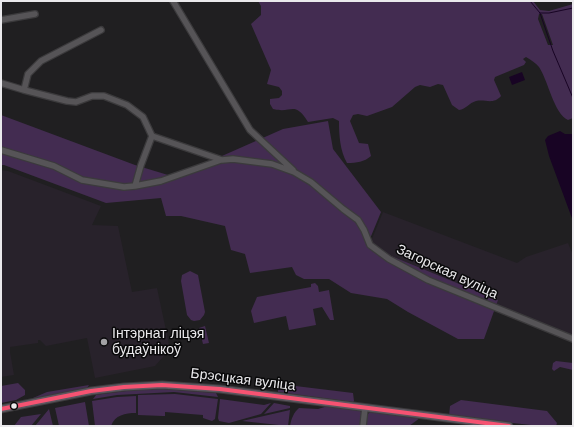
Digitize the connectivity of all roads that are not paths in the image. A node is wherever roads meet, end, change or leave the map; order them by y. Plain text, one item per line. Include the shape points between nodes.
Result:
1 (173, 1) edge
2 (35, 14) dead end
3 (1, 20) edge
4 (101, 30) dead end
5 (1, 83) edge
6 (24, 90) junction
7 (152, 136) junction
8 (1, 150) edge
9 (222, 160) junction
10 (294, 172) junction
11 (135, 186) junction
12 (573, 339) edge
13 (365, 408) junction
14 (1, 409) edge
15 (363, 426) edge
16 (509, 426) edge

1 - 10 street, Загорская вуліца via 250,130
2 - 3 street
4 - 6 street via 41,61 28,74
5 - 6 street
6 - 7 street via 67,101 76,102 92,96 104,96 121,102 142,117
7 - 9 street, Загорская вуліца
7 - 11 street
8 - 11 street via 54,166 82,180 124,187
9 - 10 street, Загорская вуліца via 272,164
9 - 11 street via 161,181
10 - 12 street, Загорская вуліца via 311,182 358,220 370,245 389,259 428,280
13 - 14 main road, Брэсцкая вуліца via 162,385 98,390
13 - 15 street
13 - 16 main road, Брэсцкая вуліца

